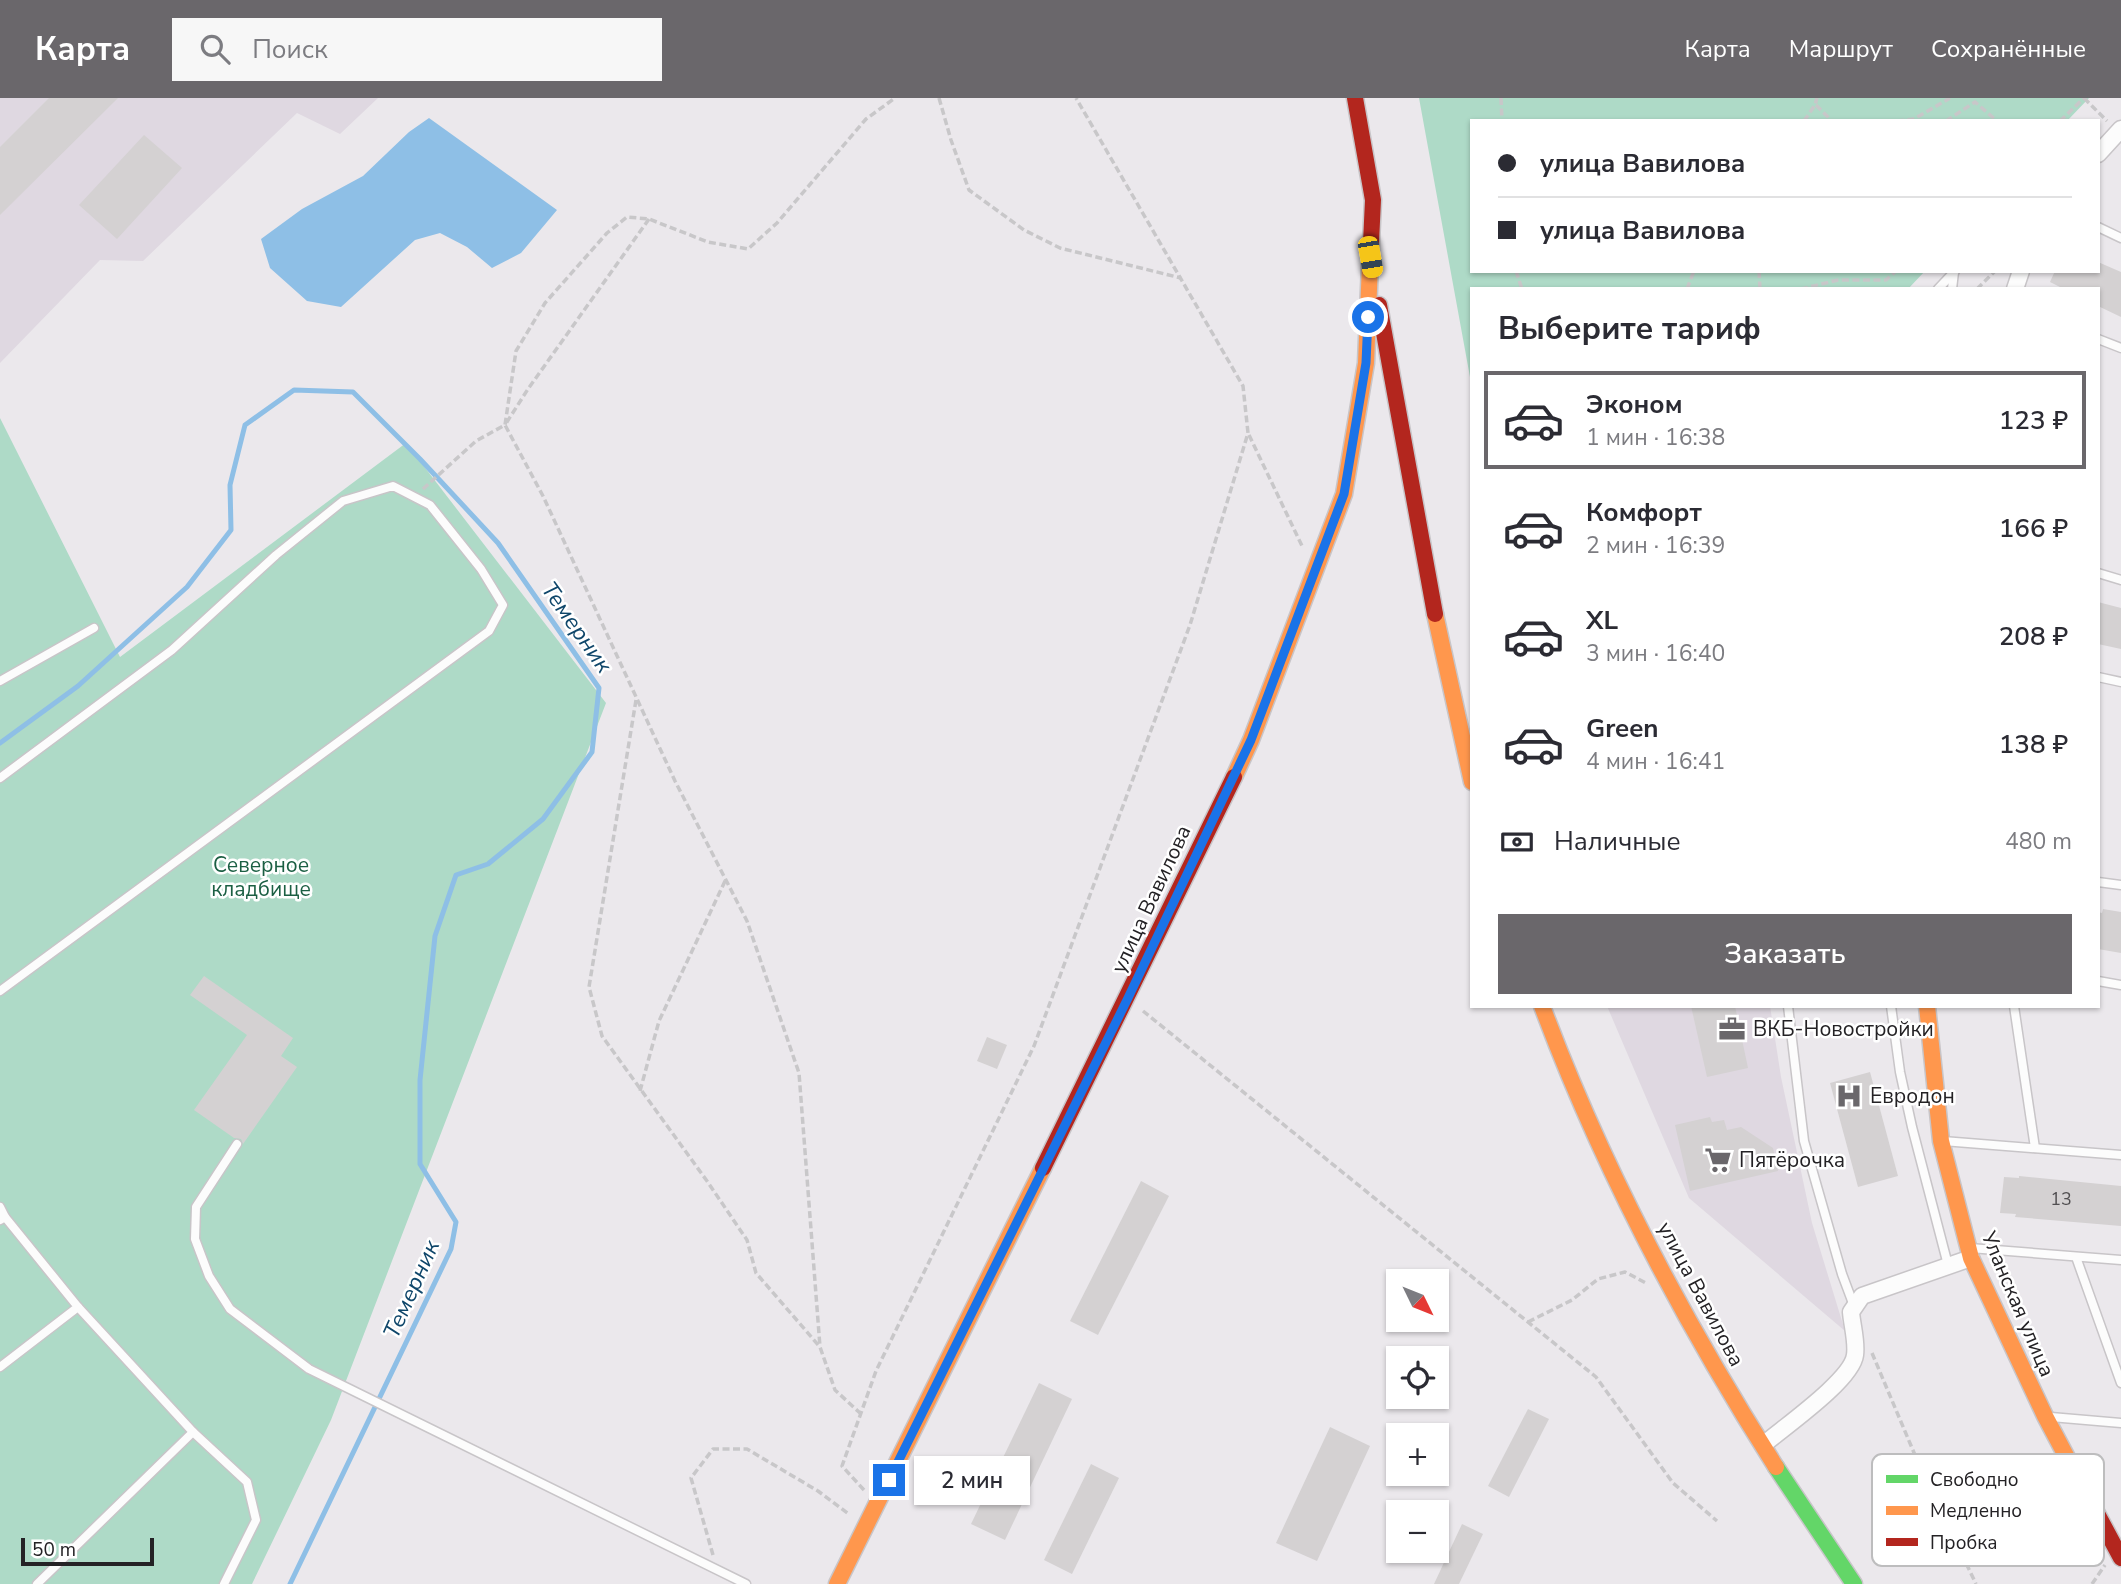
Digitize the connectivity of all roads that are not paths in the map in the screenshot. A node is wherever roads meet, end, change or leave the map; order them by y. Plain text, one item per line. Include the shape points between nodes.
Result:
1 (1355, 98) edge
2 (2120, 131) edge
3 (2100, 152) edge
4 (2100, 228) edge
5 (2121, 238) edge
6 (1370, 257) junction
7 (1953, 273) edge
8 (1940, 287) edge
9 (2100, 340) edge
10 (2121, 348) edge
11 (2100, 574) edge
12 (2121, 580) edge
13 (94, 628) dead end
14 (2100, 677) edge
15 (0, 681) edge
16 (2121, 682) edge
17 (1470, 774) edge
18 (0, 778) edge
19 (2100, 881) edge
20 (2121, 885) edge
21 (2100, 981) edge
22 (2121, 985) edge
23 (0, 991) edge
24 (1543, 1008) edge
25 (1788, 1008) edge
26 (1891, 1008) edge
27 (1927, 1008) edge
28 (2014, 1008) edge
29 (1941, 1141) junction
30 (237, 1144) dead end
31 (2035, 1148) junction
32 (2121, 1155) edge
33 (0, 1207) edge
34 (2, 1218) edge
35 (1970, 1253) junction
36 (2076, 1257) junction
37 (2121, 1260) edge
38 (1948, 1265) junction
39 (1854, 1306) junction
40 (78, 1307) junction
41 (0, 1367) edge
42 (2121, 1383) edge
43 (2045, 1416) junction
44 (2121, 1423) edge
45 (193, 1432) junction
46 (1763, 1445) junction
47 (2066, 1454) edge
48 (2104, 1521) edge
49 (2121, 1558) edge
50 (37, 1584) edge
51 (225, 1584) edge
52 (746, 1584) edge
53 (837, 1584) edge
54 (1854, 1584) edge

1 - 6 street, улица Вавилова via 1373,200
2 - 3 street
4 - 5 lane
6 - 17 street, улица Вавилова via 1410,492
6 - 53 street, улица Вавилова via 1366,363 1344,494 1251,740
7 - 8 lane
9 - 10 lane
11 - 12 lane
13 - 15 lane
14 - 16 lane
18 - 23 lane via 172,650 343,501 393,486 430,505 503,605 489,631
19 - 20 lane
21 - 22 lane
24 - 46 street, улица Вавилова via 1625,1196 1702,1344
25 - 39 lane via 1804,1141
26 - 38 lane via 1912,1127
27 - 29 street, Уланская улица
28 - 31 lane
29 - 31 lane
29 - 35 street, Уланская улица
30 - 52 lane via 196,1207 195,1239 209,1276 230,1309 309,1369
31 - 32 lane
33 - 34 lane
34 - 40 lane
35 - 36 lane
35 - 38 street
35 - 43 street, Уланская улица
36 - 37 lane
36 - 42 lane
38 - 39 street via 1881,1287 1862,1296
39 - 46 street via 1853,1366
40 - 41 lane
40 - 45 lane
43 - 44 lane
43 - 47 street, Уланская улица
45 - 50 lane
45 - 51 lane via 247,1482 256,1520
46 - 54 street, улица Вавилова
48 - 49 street, Уланская улица

